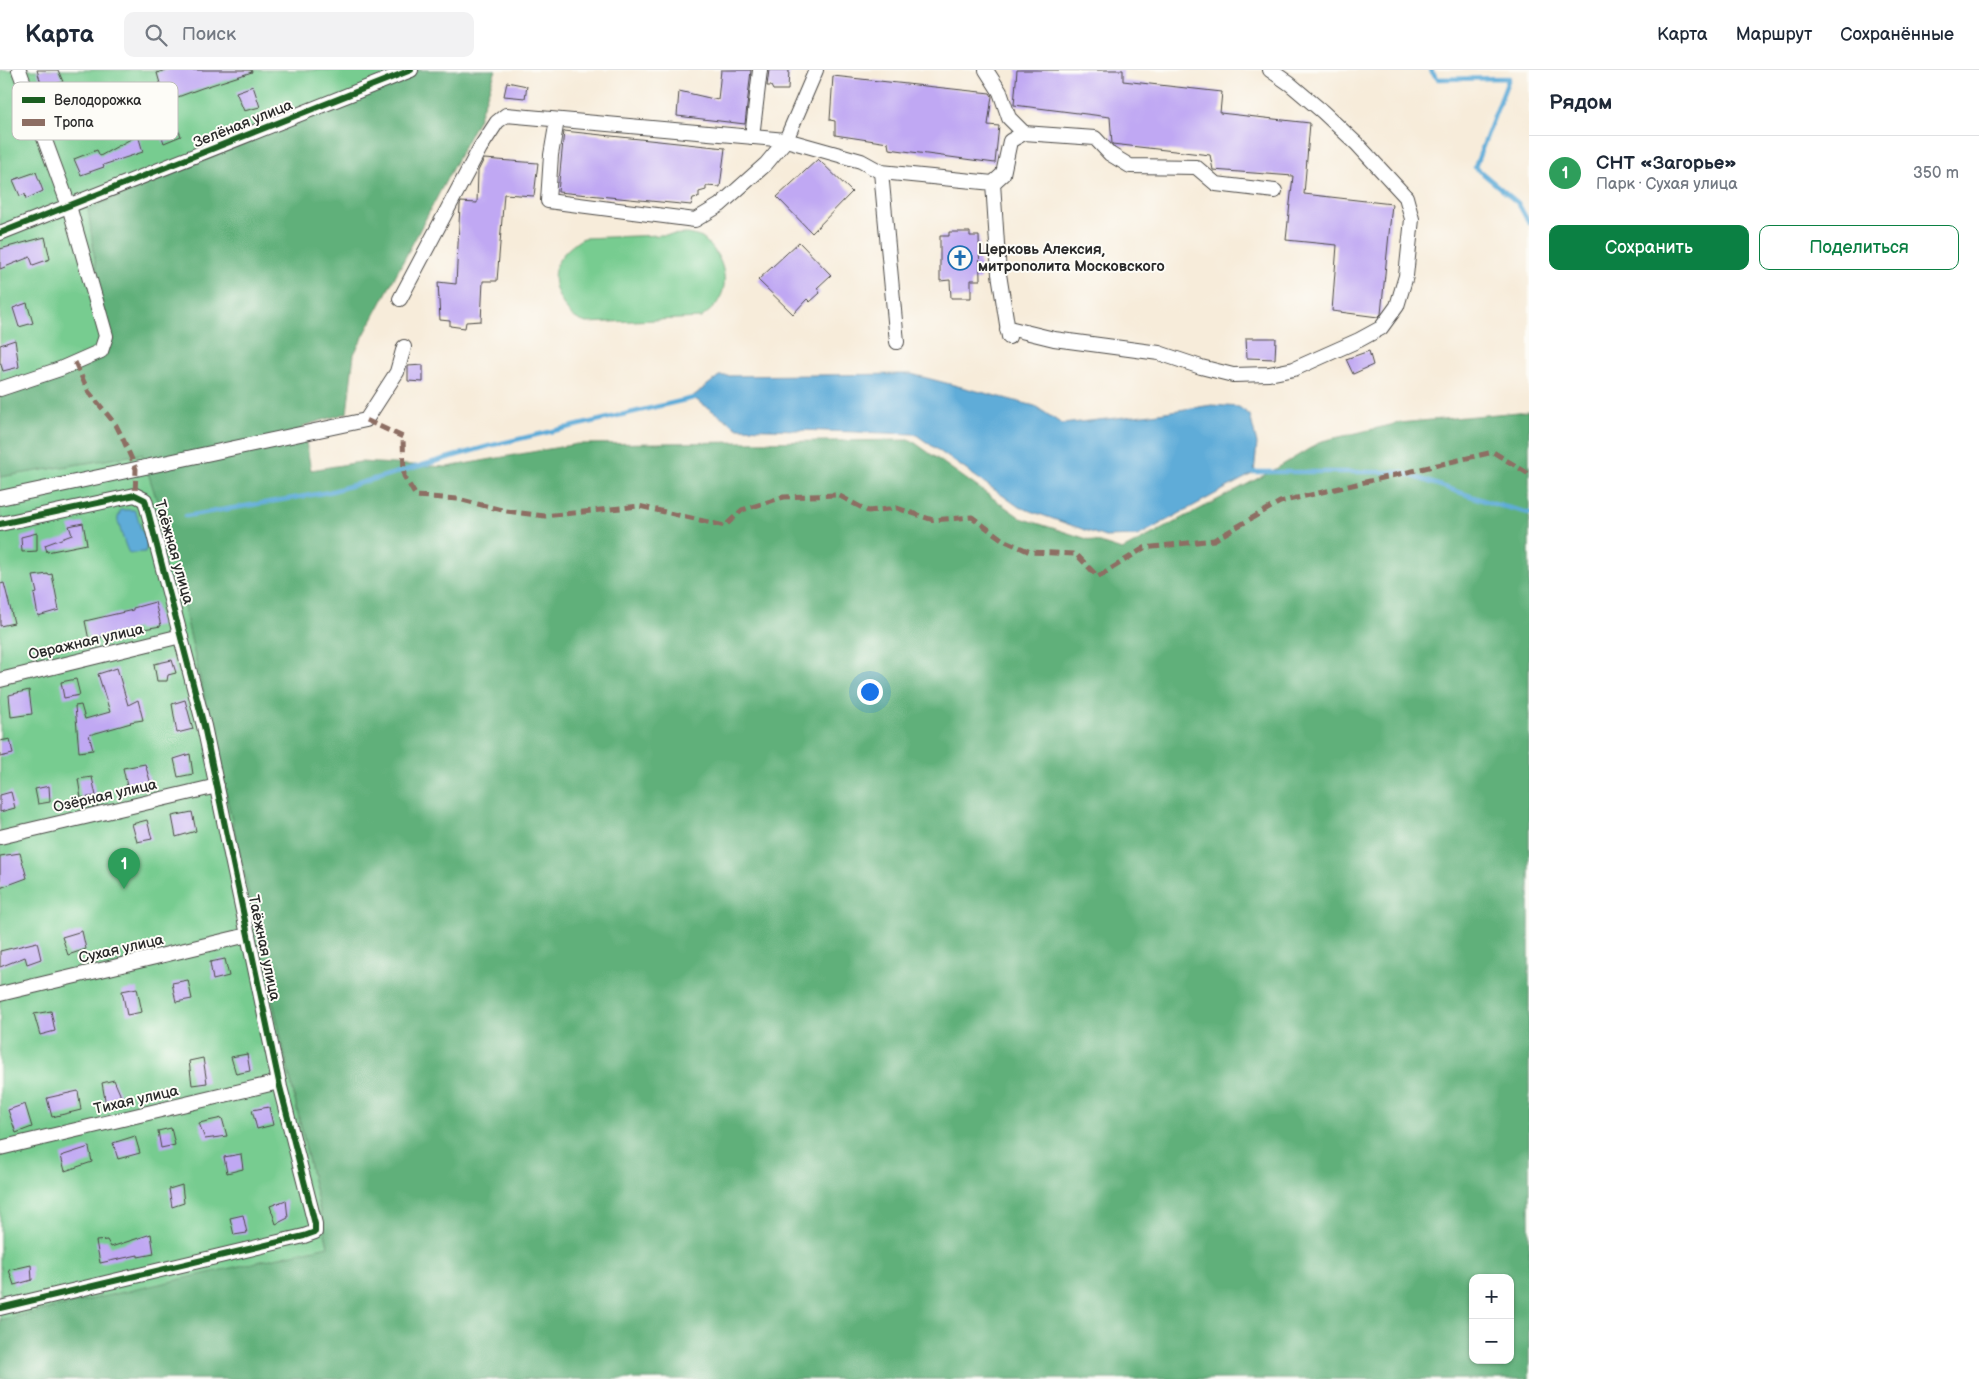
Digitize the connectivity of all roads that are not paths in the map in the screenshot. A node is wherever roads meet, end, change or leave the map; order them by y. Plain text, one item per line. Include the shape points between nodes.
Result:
1 (19, 70) edge
2 (411, 70) edge
3 (760, 70) edge
4 (816, 70) edge
5 (986, 70) edge
6 (1270, 70) edge
7 (23, 82) edge
8 (557, 120) junction
9 (1024, 133) junction
10 (752, 137) junction
11 (44, 140) edge
12 (786, 140) junction
13 (881, 172) junction
14 (993, 183) junction
15 (1275, 191) dead end
16 (68, 206) junction
17 (0, 233) edge
18 (400, 299) dead end
19 (896, 342) dead end
20 (404, 347) dead end
21 (0, 389) edge
22 (0, 498) edge
23 (0, 524) edge
24 (180, 636) junction
25 (0, 680) edge
26 (216, 786) junction
27 (0, 837) edge
28 (248, 935) junction
29 (0, 994) edge
30 (279, 1082) junction
31 (0, 1148) edge
32 (0, 1308) edge

1 - 7 street
2 - 16 street, Зелёная улица
3 - 10 street
4 - 12 street
5 - 9 street via 1000,92 1009,118
6 - 14 street via 1358,145 1406,197 1412,219 1406,276 1397,306 1381,328 1294,369 1269,374 1233,375 1159,353 1054,339 1013,329 1008,334 999,274
8 - 10 street
8 - 12 street via 548,201 695,220 720,205 766,164
8 - 18 street via 506,115 497,122
9 - 14 street via 1010,141 1004,174
9 - 15 street via 1095,138 1110,154 1130,166 1196,167 1216,184
10 - 12 street
11 - 16 street
12 - 13 street via 861,161
13 - 14 street
13 - 19 street
16 - 17 street, Зелёная улица
16 - 21 street via 106,336 101,351
20 - 22 street via 397,372 366,420
23 - 24 street, Таёжная улица via 135,495 144,500
24 - 25 street, Овражная улица
24 - 26 street, Таёжная улица
26 - 27 street, Озёрная улица
26 - 28 street, Таёжная улица
28 - 29 street, Сухая улица
28 - 30 street, Таёжная улица
30 - 31 street, Тихая улица
30 - 32 street, Таёжная улица via 315,1232

